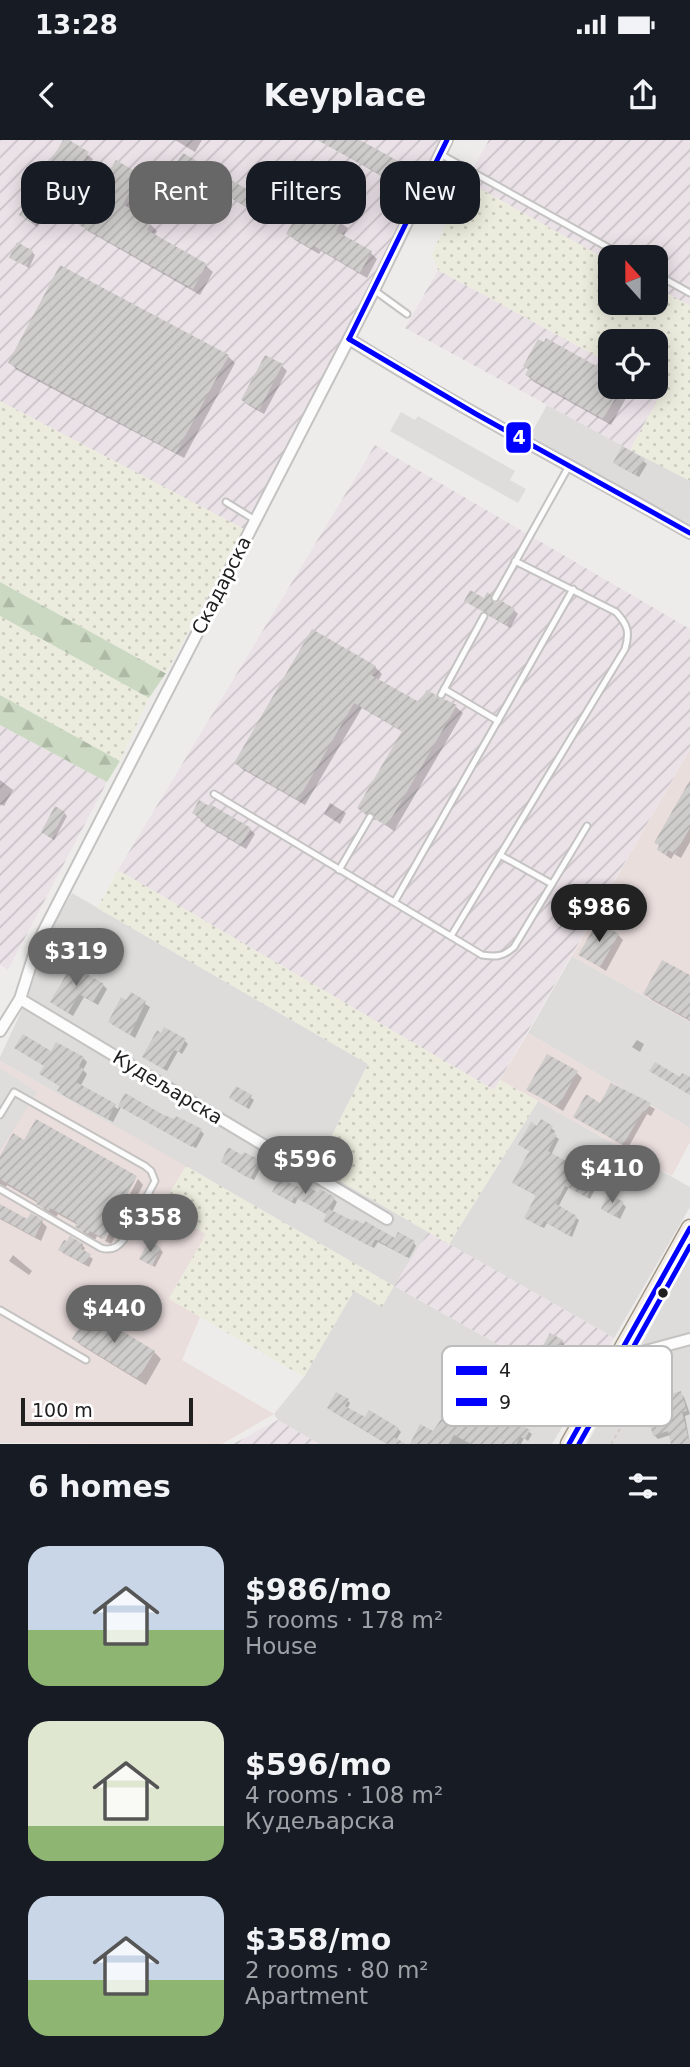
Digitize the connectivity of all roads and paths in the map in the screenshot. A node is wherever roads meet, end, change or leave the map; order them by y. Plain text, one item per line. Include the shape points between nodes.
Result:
1 (447, 140) edge
2 (440, 154) junction
3 (603, 245) edge
4 (668, 281) edge
5 (374, 290) junction
6 (690, 293) edge
7 (407, 314) dead end
8 (349, 339) junction
9 (570, 464) junction
10 (226, 502) dead end
11 (255, 520) junction
12 (690, 533) edge
13 (516, 561) junction
14 (573, 589) junction
15 (495, 597) dead end
16 (484, 616) dead end
17 (498, 721) junction
18 (214, 794) dead end
19 (370, 817) dead end
20 (587, 826) dead end
21 (500, 855) junction
22 (66, 865) dead end
23 (78, 868) junction
24 (340, 870) junction
25 (552, 884) junction
26 (395, 901) junction
27 (451, 936) junction
28 (20, 999) junction
29 (0, 1031) edge
30 (0, 1115) edge
31 (0, 1189) edge
32 (387, 1219) dead end
33 (689, 1230) edge
34 (0, 1310) edge
35 (690, 1339) edge
36 (670, 1345) joint
37 (622, 1346) edge
38 (666, 1346) edge
39 (86, 1360) dead end
40 (579, 1426) edge
41 (622, 1426) edge
42 (569, 1444) edge
43 (611, 1444) edge

1 - 2 street, Скадарска
2 - 3 lane
2 - 5 street, Скадарска
4 - 6 lane
5 - 7 lane
5 - 8 street, Скадарска
8 - 9 street via 422,385
8 - 11 street, Скадарска
9 - 12 street
9 - 13 lane
10 - 11 lane
11 - 23 street, Скадарска
13 - 14 lane
13 - 15 lane
14 - 17 lane
14 - 21 lane via 616,612 627,626 625,649
16 - 17 lane via 443,692
17 - 26 lane
18 - 24 lane
19 - 24 lane
20 - 25 lane
21 - 25 lane
21 - 27 lane
22 - 23 lane
23 - 28 street, Скадарска via 38,942
24 - 26 lane
25 - 27 lane via 505,955 482,955
26 - 27 lane
28 - 29 street, Скадарска
28 - 32 street, Кудељарска
30 - 31 lane via 14,1092 145,1166 155,1181 124,1239 110,1249
33 - 37 main road
34 - 39 lane
35 - 36 street
36 - 38 street
40 - 42 main road
41 - 43 path

